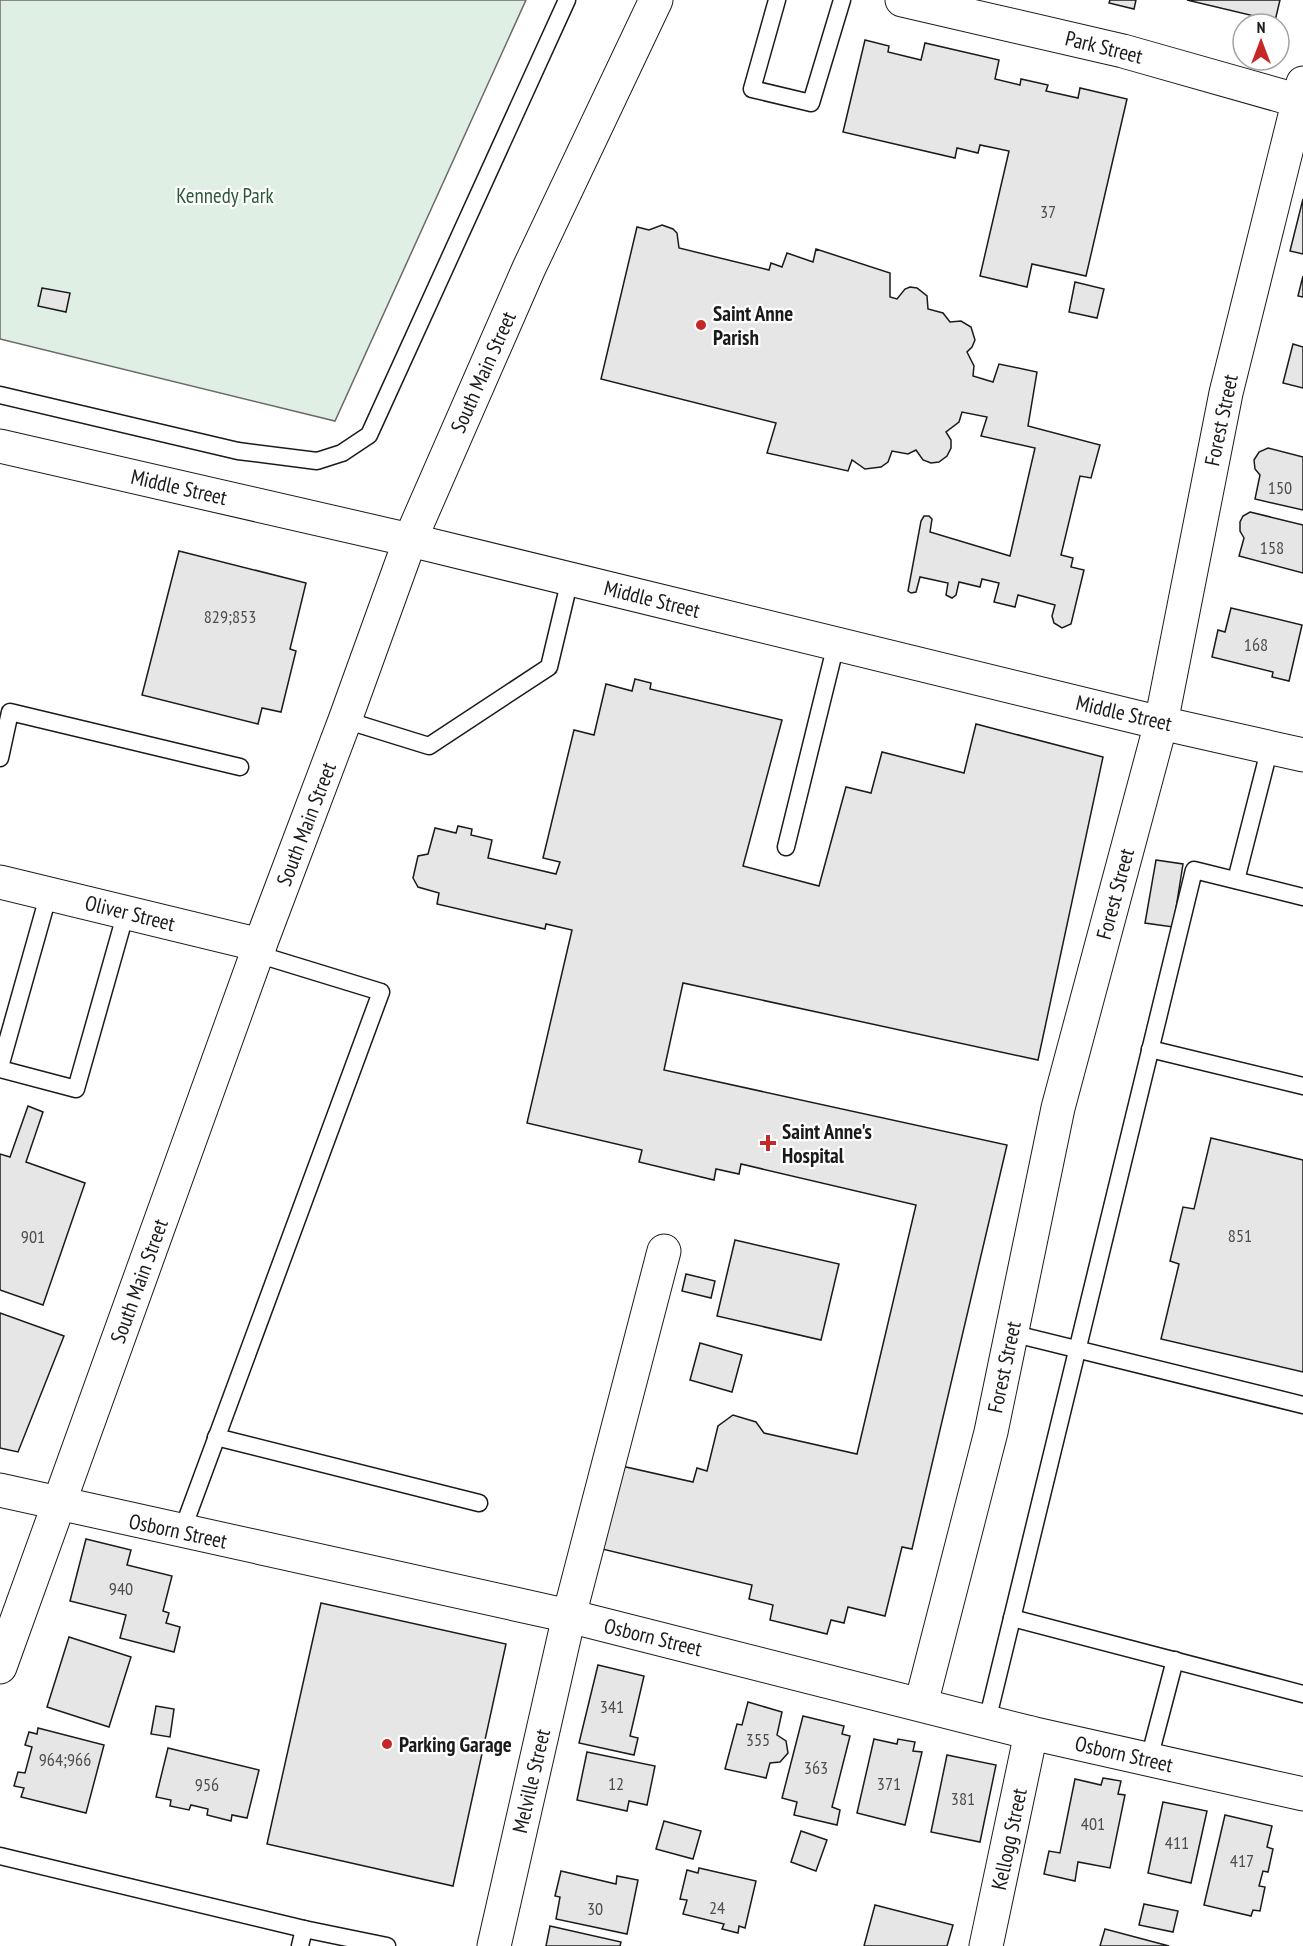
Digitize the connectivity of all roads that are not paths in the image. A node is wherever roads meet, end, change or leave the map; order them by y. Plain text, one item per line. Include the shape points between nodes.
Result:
1 (567, 0) edge
2 (656, 0) edge
3 (777, 0) edge
4 (842, 0) edge
5 (902, 0) edge
6 (1302, 95) edge
7 (0, 395) edge
8 (0, 446) edge
9 (410, 540) junction
10 (570, 579) junction
11 (836, 644) junction
12 (345, 720) junction
13 (1161, 723) junction
14 (1270, 747) junction
15 (1303, 754) edge
16 (0, 758) edge
17 (240, 767) dead end
18 (786, 848) dead end
19 (1236, 880) junction
20 (0, 882) edge
21 (49, 893) junction
22 (1303, 897) edge
23 (126, 912) junction
24 (259, 950) junction
25 (1150, 1049) junction
26 (0, 1068) edge
27 (1303, 1086) edge
28 (664, 1251) dead end
29 (1011, 1332) junction
30 (1078, 1349) junction
31 (1303, 1405) edge
32 (216, 1437) junction
33 (0, 1490) edge
34 (479, 1503) dead end
35 (59, 1504) junction
36 (182, 1532) junction
37 (569, 1616) junction
38 (1012, 1618) junction
39 (1175, 1660) junction
40 (0, 1667) edge
41 (1303, 1694) edge
42 (921, 1704) junction
43 (987, 1721) junction
44 (1031, 1733) junction
45 (1149, 1759) junction
46 (1303, 1794) edge
47 (0, 1856) edge
48 (303, 1929) junction
49 (300, 1946) edge
50 (387, 1946) edge
51 (494, 1946) edge
52 (986, 1946) edge

1 - 7 lane via 369,435 342,453 317,461 238,451
2 - 9 street, South Main Street via 529,268
3 - 4 lane via 752,89 811,103
5 - 6 street, Park Street
6 - 13 street, Forest Street via 1226,393
8 - 9 street, Middle Street
9 - 10 street, Middle Street
9 - 12 street, South Main Street
10 - 11 street, Middle Street
10 - 12 lane via 549,667 429,746
11 - 13 street, Middle Street
11 - 18 lane
12 - 24 street, South Main Street
13 - 14 street, Middle Street
13 - 29 street, Forest Street via 1058,1108
14 - 15 street, Middle Street
14 - 19 lane
16 - 17 lane via 10,712
19 - 22 lane
19 - 25 lane via 1194,870
20 - 21 street, Oliver Street
21 - 23 street, Oliver Street
21 - 26 lane
23 - 24 street, Oliver Street
23 - 26 lane via 76,1089
24 - 32 lane via 381,992
24 - 35 street, South Main Street
25 - 27 lane
25 - 30 lane
28 - 37 street, Melville Street
29 - 30 lane
29 - 42 street, Forest Street via 991,1432
30 - 31 lane
30 - 38 lane
32 - 34 lane
32 - 36 lane
33 - 35 street, Osborn Street
35 - 36 street, Osborn Street
35 - 40 street, South Main Street
36 - 37 street, Osborn Street
37 - 42 street, Osborn Street
37 - 51 street, Melville Street
38 - 39 lane
38 - 43 lane
39 - 41 lane
39 - 45 lane
42 - 43 street, Osborn Street
43 - 44 street, Osborn Street
44 - 45 street, Osborn Street
44 - 52 street, Kellogg Street
45 - 46 street, Osborn Street
47 - 48 lane
48 - 49 lane
48 - 50 lane

